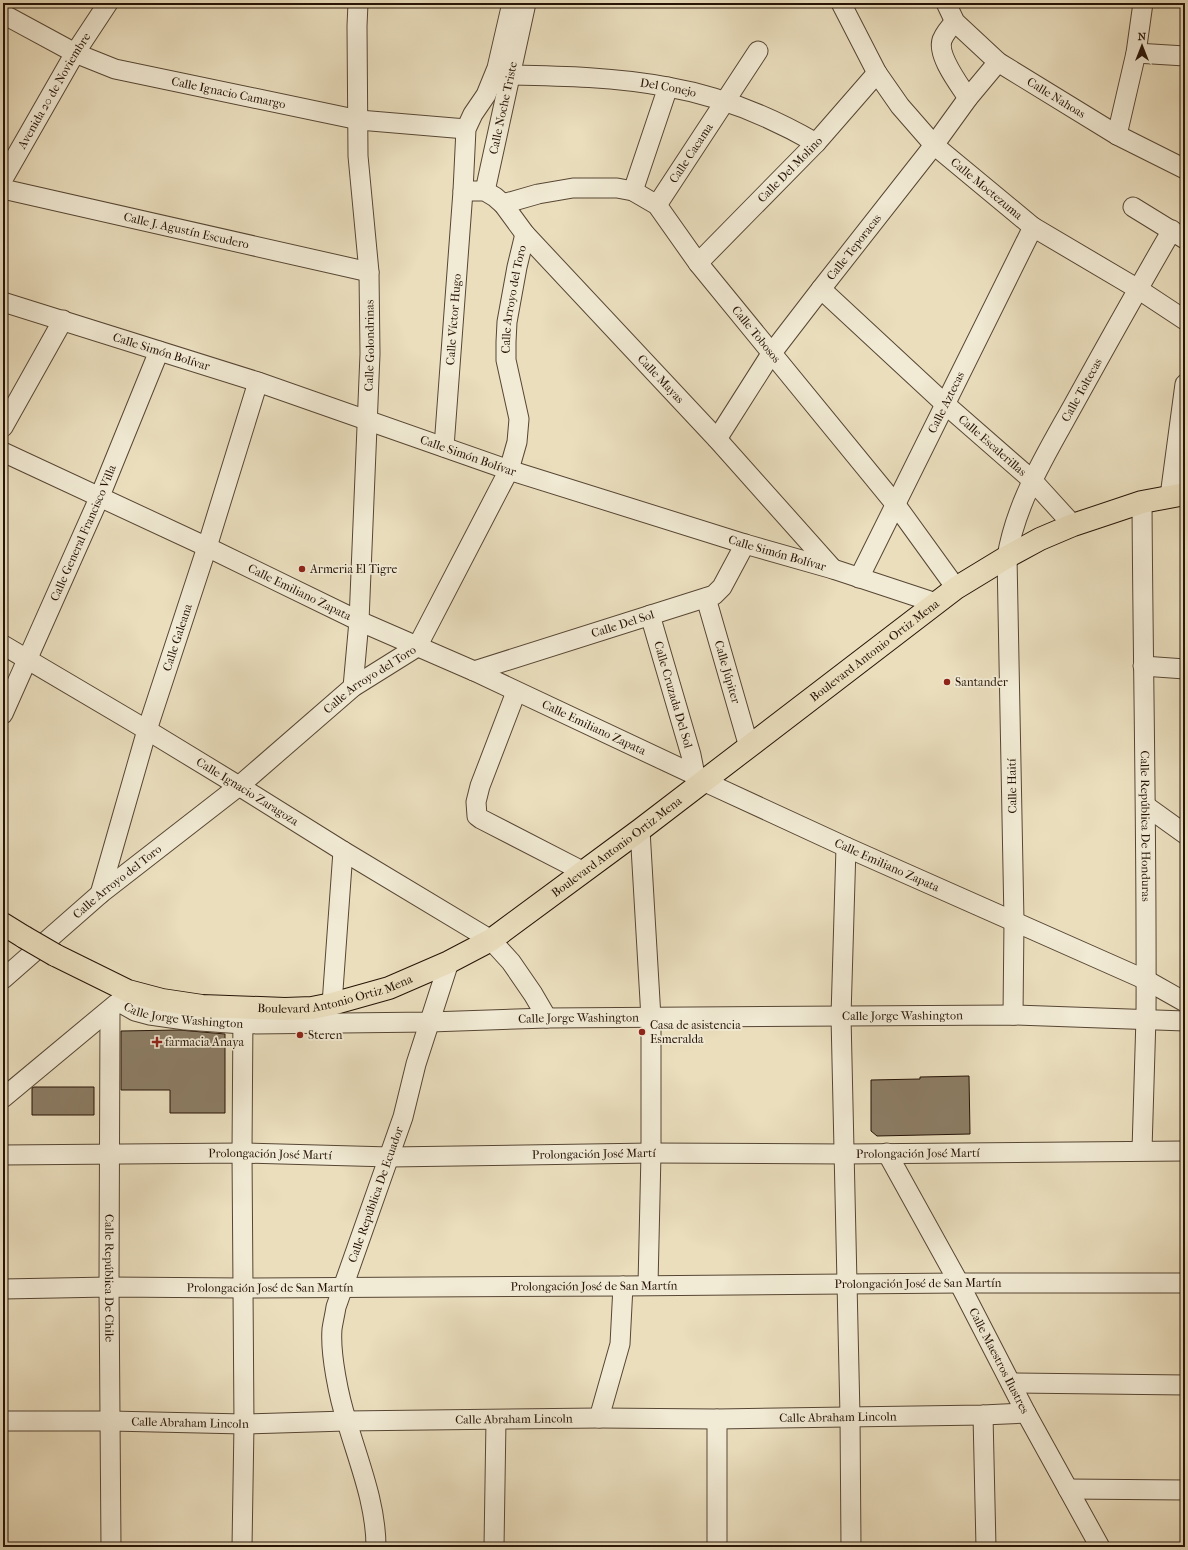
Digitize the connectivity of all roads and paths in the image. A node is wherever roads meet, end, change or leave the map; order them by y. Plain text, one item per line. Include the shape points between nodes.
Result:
1 (108, 3) edge
2 (358, 3) edge
3 (512, 3) edge
4 (526, 3) edge
5 (841, 3) edge
6 (946, 3) edge
7 (1143, 3) edge
8 (3, 14) edge
9 (955, 22) junction
10 (758, 51) dead end
11 (1136, 52) junction
12 (75, 54) junction
13 (1185, 56) edge
14 (998, 62) junction
15 (504, 72) junction
16 (877, 74) junction
17 (668, 87) junction
18 (968, 98) junction
19 (725, 102) junction
20 (359, 120) junction
21 (466, 130) junction
22 (1117, 135) junction
23 (816, 143) junction
24 (934, 145) junction
25 (1185, 169) edge
26 (3, 179) edge
27 (3, 190) edge
28 (464, 191) junction
29 (485, 191) junction
30 (634, 191) junction
31 (503, 204) junction
32 (657, 206) junction
33 (1133, 207) dead end
34 (1033, 227) junction
35 (525, 234) junction
36 (1179, 234) edge
37 (698, 263) junction
38 (369, 272) junction
39 (820, 289) junction
40 (1138, 289) junction
41 (3, 302) edge
42 (63, 320) junction
43 (1185, 320) edge
44 (159, 351) junction
45 (771, 354) junction
46 (258, 382) junction
47 (1185, 384) edge
48 (945, 404) junction
49 (368, 420) junction
50 (3, 426) edge
51 (716, 439) junction
52 (444, 447) junction
53 (3, 452) edge
54 (509, 470) junction
55 (1032, 480) junction
56 (1178, 495) edge
57 (100, 496) junction
58 (1142, 502) junction
59 (896, 505) junction
60 (1072, 525) junction
61 (744, 544) junction
62 (207, 547) junction
63 (1007, 557) junction
64 (833, 569) junction
65 (859, 578) junction
66 (956, 588) junction
67 (706, 598) junction
68 (936, 603) junction
69 (650, 615) junction
70 (359, 620) junction
71 (3, 645) edge
72 (417, 647) junction
73 (27, 659) junction
74 (1143, 666) junction
75 (1185, 669) edge
76 (474, 672) junction
77 (353, 688) junction
78 (516, 692) junction
79 (3, 714) edge
80 (147, 730) junction
81 (749, 746) junction
82 (699, 778) junction
83 (239, 786) junction
84 (1146, 806) junction
85 (640, 830) junction
86 (1185, 834) edge
87 (846, 847) junction
88 (343, 851) junction
89 (584, 872) junction
90 (100, 894) junction
91 (1014, 921) junction
92 (3, 924) edge
93 (491, 940) junction
94 (449, 962) junction
95 (3, 979) edge
96 (1146, 980) junction
97 (119, 1001) junction
98 (1185, 1002) edge
99 (332, 1004) junction
100 (1013, 1015) junction
101 (243, 1016) junction
102 (841, 1016) junction
103 (547, 1018) junction
104 (651, 1018) junction
105 (1146, 1019) junction
106 (1185, 1021) edge
107 (430, 1022) junction
108 (3, 1098) edge
109 (1142, 1150) junction
110 (1185, 1151) edge
111 (242, 1153) junction
112 (887, 1153) junction
113 (3, 1154) edge
114 (108, 1154) junction
115 (651, 1154) junction
116 (845, 1154) junction
117 (390, 1157) junction
118 (958, 1283) junction
119 (1185, 1283) edge
120 (846, 1284) junction
121 (648, 1285) junction
122 (623, 1286) junction
123 (108, 1287) junction
124 (343, 1287) junction
125 (243, 1288) junction
126 (3, 1289) edge
127 (1011, 1383) junction
128 (1185, 1385) edge
129 (1026, 1413) junction
130 (983, 1415) junction
131 (850, 1416) junction
132 (599, 1418) junction
133 (716, 1419) junction
134 (496, 1420) junction
135 (3, 1421) edge
136 (110, 1421) junction
137 (346, 1421) junction
138 (244, 1424) junction
139 (1068, 1489) junction
140 (1185, 1490) edge
141 (111, 1547) edge
142 (242, 1547) edge
143 (376, 1547) edge
144 (494, 1547) edge
145 (716, 1547) edge
146 (851, 1547) edge
147 (986, 1547) edge
148 (1100, 1547) edge

1 - 12 street, Avenida 20 de Noviembre
2 - 20 street, Calle Golondrinas
3 - 15 street
4 - 15 street, Calle Noche Triste
5 - 16 street, Calle Moctezuma
6 - 9 street, Calle Nahoas
7 - 11 street
8 - 12 street, Calle Ignacio Camargo
9 - 14 street, Calle Nahoas
9 - 18 street via 946,32 941,49 943,57
10 - 19 street, Calle Cacama
11 - 13 street
11 - 22 street
12 - 20 street, Calle Ignacio Camargo via 136,74
12 - 26 street, Avenida 20 de Noviembre
14 - 18 street, Calle Teporacas
14 - 22 street, Calle Nahoas
15 - 17 street, Del Conejo via 584,77
15 - 21 street via 473,114
15 - 29 street, Calle Noche Triste
16 - 23 street, Calle Del Molino
16 - 24 street, Calle Moctezuma via 900,106
17 - 19 street, Del Conejo
17 - 30 street
18 - 24 street, Calle Teporacas
19 - 23 street, Del Conejo via 794,130
19 - 32 street, Calle Cacama
20 - 21 street, Calle Ignacio Camargo
20 - 38 street, Calle Golondrinas via 358,156
21 - 28 street, Calle Víctor Hugo
22 - 25 street, Calle Nahoas
23 - 37 street, Calle Del Molino
24 - 34 street, Calle Moctezuma
24 - 39 street, Calle Teporacas
27 - 38 street, Calle J. Agustín Escudero
28 - 29 street
28 - 52 street, Calle Víctor Hugo
29 - 31 street, Calle Mayas
30 - 31 street, Calle Tobosos via 617,188 573,188
30 - 32 street, Calle Tobosos
31 - 35 street, Calle Mayas
32 - 37 street, Calle Tobosos
33 - 36 street
34 - 40 street, Calle Moctezuma
34 - 48 street, Calle Aztecas
35 - 51 street, Calle Mayas
35 - 54 street, Calle Arroyo del Toro via 514,283 506,342 506,360 519,419 517,442
36 - 40 street, Calle Toltecas
37 - 45 street, Calle Tobosos
38 - 49 street, Calle Golondrinas
39 - 45 street, Calle Teporacas
39 - 48 street, Calle Escalerillas
40 - 43 street, Calle Moctezuma
40 - 55 street, Calle Toltecas
41 - 42 street, Calle Simón Bolívar
42 - 44 street, Calle Simón Bolívar
42 - 50 street
44 - 46 street, Calle Simón Bolívar
44 - 57 street, Calle General Francisco Villa
45 - 51 street, Calle Teporacas
45 - 59 street, Calle Tobosos
46 - 49 street, Calle Simón Bolívar
46 - 62 street, Calle Galeana
47 - 56 street
48 - 55 street, Calle Escalerillas
48 - 59 street, Calle Aztecas
49 - 52 street, Calle Simón Bolívar
49 - 70 street, Calle Golondrinas
51 - 64 street, Calle Mayas
52 - 54 street, Calle Simón Bolívar
53 - 57 street, Calle Emiliano Zapata
54 - 61 street, Calle Simón Bolívar
54 - 72 street, Calle Arroyo del Toro
55 - 60 street, Calle Escalerillas
55 - 63 street, Calle Toltecas via 1013,530
56 - 58 main road, Boulevard Antonio Ortiz Mena
57 - 62 street, Calle Emiliano Zapata
57 - 73 street, Calle General Francisco Villa
58 - 60 main road, Boulevard Antonio Ortiz Mena
58 - 74 street, Calle República De Honduras
59 - 65 street, Calle Aztecas
59 - 66 street, Calle Tobosos
60 - 63 main road, Boulevard Antonio Ortiz Mena
61 - 64 street, Calle Simón Bolívar
61 - 67 street, Calle Del Sol via 722,587 714,595
62 - 70 street, Calle Emiliano Zapata
62 - 80 street, Calle Galeana
63 - 66 main road, Boulevard Antonio Ortiz Mena
63 - 91 street, Calle Haití
64 - 65 street, Calle Simón Bolívar
65 - 68 street, Calle Simón Bolívar
66 - 68 main road, Boulevard Antonio Ortiz Mena
67 - 69 street, Calle Del Sol
67 - 81 street, Calle Júpiter
68 - 81 main road, Boulevard Antonio Ortiz Mena
69 - 76 street, Calle Del Sol
69 - 82 street, Calle Cruzada Del Sol
70 - 72 street, Calle Emiliano Zapata
70 - 77 street, Calle Golondrinas
71 - 73 street, Calle Ignacio Zaragoza
72 - 76 street, Calle Emiliano Zapata
72 - 77 street, Calle Arroyo del Toro
73 - 79 street, Calle General Francisco Villa
73 - 80 street, Calle Ignacio Zaragoza
74 - 75 street
74 - 84 street, Calle República De Honduras
76 - 78 street, Calle Emiliano Zapata
77 - 83 street, Calle Arroyo del Toro
78 - 82 street, Calle Emiliano Zapata
78 - 89 street via 480,786 476,802 477,816
80 - 83 street, Calle Ignacio Zaragoza
80 - 90 street, Calle Galeana
81 - 82 main road, Boulevard Antonio Ortiz Mena
82 - 85 main road, Boulevard Antonio Ortiz Mena
82 - 87 street, Calle Emiliano Zapata
83 - 88 street, Calle Ignacio Zaragoza
83 - 90 street, Calle Arroyo del Toro
84 - 86 street
84 - 96 street, Calle República De Honduras
85 - 89 main road, Boulevard Antonio Ortiz Mena
85 - 104 street
87 - 91 street, Calle Emiliano Zapata
87 - 102 street
88 - 93 street, Calle Ignacio Zaragoza
88 - 99 street
89 - 93 main road, Boulevard Antonio Ortiz Mena
90 - 95 street, Calle Arroyo del Toro
91 - 96 street, Calle Emiliano Zapata
91 - 100 street, Calle Haití
92 - 97 main road, Boulevard Antonio Ortiz Mena, bridge via 55,955
93 - 94 main road, Boulevard Antonio Ortiz Mena
93 - 103 street, Calle Ignacio Zaragoza via 511,962
94 - 99 main road, Boulevard Antonio Ortiz Mena via 389,988
94 - 107 street, Calle República De Ecuador
96 - 98 street, Calle Emiliano Zapata
96 - 105 street, Calle República De Honduras
97 - 101 main road, Boulevard Antonio Ortiz Mena via 162,1000
97 - 108 street
97 - 114 street, Calle República De Chile
99 - 101 main road, Boulevard Antonio Ortiz Mena
100 - 102 street, Calle Jorge Washington
100 - 105 street, Calle Jorge Washington
101 - 107 street, Calle Jorge Washington
101 - 111 street
102 - 104 street, Calle Jorge Washington
102 - 116 street
103 - 104 street, Calle Jorge Washington
103 - 107 street, Calle Jorge Washington
104 - 115 street
105 - 106 street, Calle Jorge Washington
105 - 109 street, Calle República De Honduras
107 - 117 street, Calle República De Ecuador
109 - 110 street, Prolongación José Martí
109 - 112 street, Prolongación José Martí
111 - 114 street, Prolongación José Martí
111 - 117 street, Prolongación José Martí
111 - 125 street
112 - 116 street, Prolongación José Martí
112 - 118 street, Calle Maestros Ilustres
113 - 114 street, Prolongación José Martí
114 - 123 street, Calle República De Chile
115 - 116 street, Prolongación José Martí
115 - 117 street, Prolongación José Martí
115 - 121 street
116 - 120 street
117 - 124 street, Calle República De Ecuador
118 - 119 street, Prolongación José de San Martín
118 - 120 street, Prolongación José de San Martín
118 - 127 street, Calle Maestros Ilustres
120 - 121 street, Prolongación José de San Martín
120 - 131 street
121 - 122 street, Prolongación José de San Martín
122 - 124 street, Prolongación José de San Martín
122 - 132 street via 620,1344
123 - 125 street, Prolongación José de San Martín
123 - 126 street, Prolongación José de San Martín
123 - 136 street, Calle República De Chile
124 - 125 street, Prolongación José de San Martín
124 - 137 street, Calle República De Ecuador via 332,1329 333,1354
125 - 138 street
127 - 128 street
127 - 129 street, Calle Maestros Ilustres
129 - 130 street, Calle Abraham Lincoln
129 - 139 street, Calle Maestros Ilustres
130 - 131 street, Calle Abraham Lincoln
130 - 147 street
131 - 133 street, Calle Abraham Lincoln
131 - 146 street
132 - 133 street, Calle Abraham Lincoln
132 - 134 street, Calle Abraham Lincoln
133 - 145 street
134 - 137 street, Calle Abraham Lincoln
134 - 144 street
135 - 136 street, Calle Abraham Lincoln
136 - 138 street, Calle Abraham Lincoln
136 - 141 street, Calle República De Chile
137 - 138 street, Calle Abraham Lincoln
137 - 143 street, Calle República De Ecuador via 371,1505
138 - 142 street
139 - 140 street
139 - 148 street, Calle Maestros Ilustres

